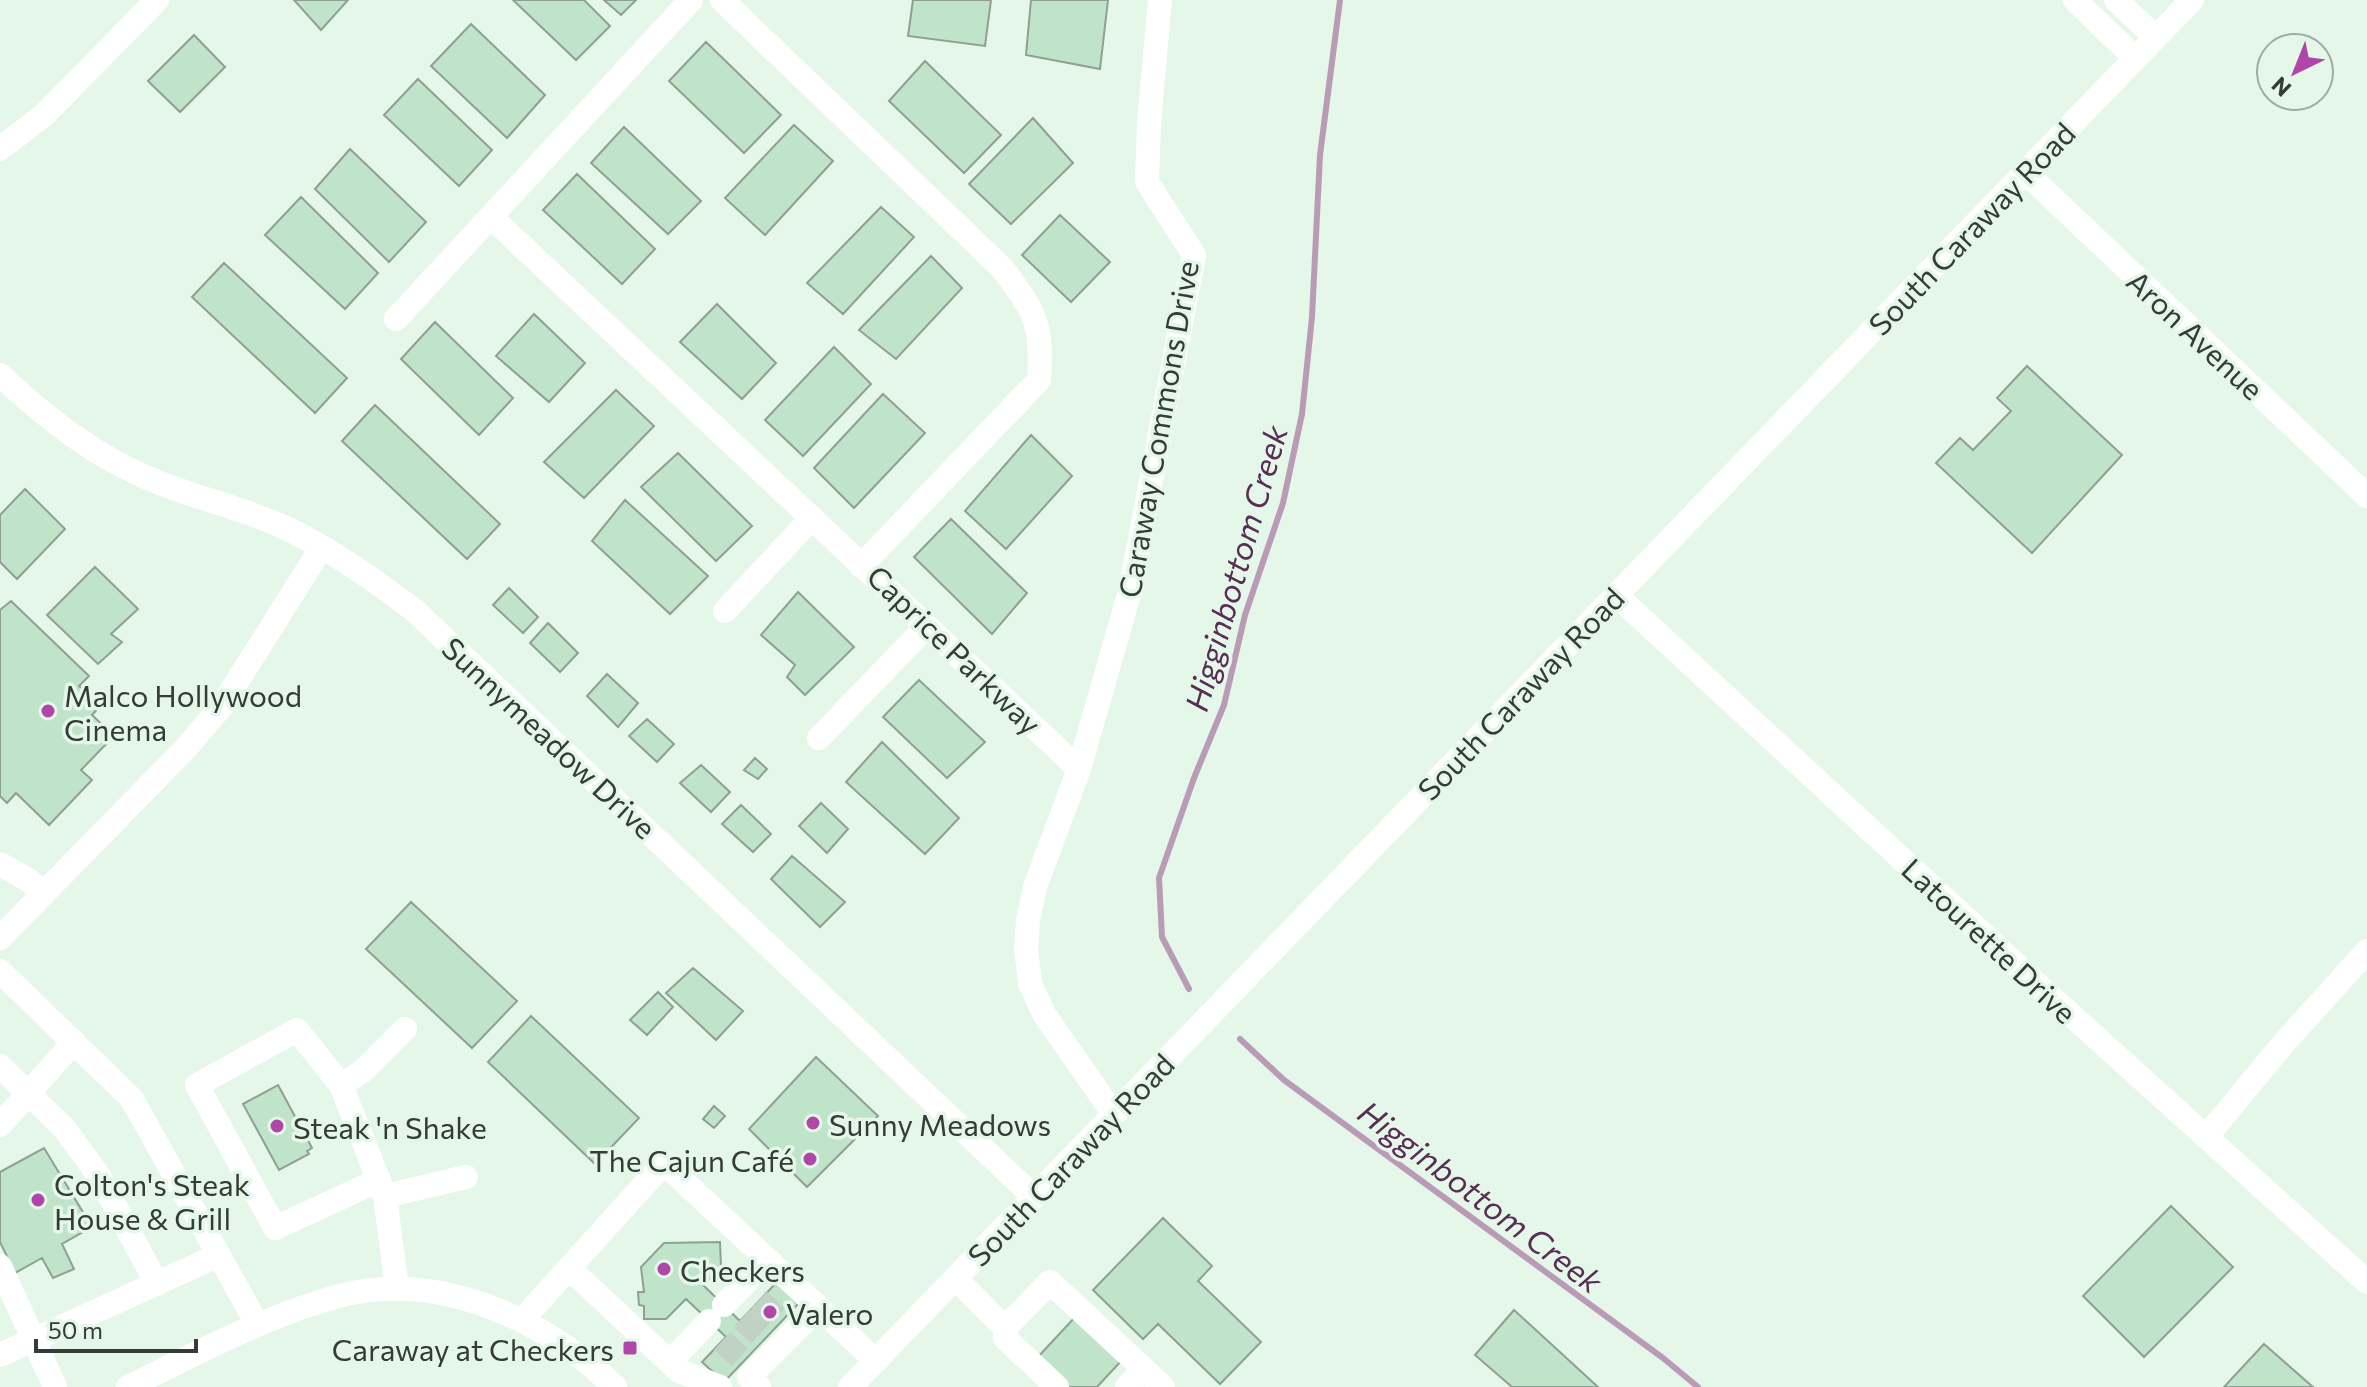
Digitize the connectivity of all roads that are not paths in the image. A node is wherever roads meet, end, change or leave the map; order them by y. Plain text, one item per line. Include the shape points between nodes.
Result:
1 (157, 0) edge
2 (691, 0) edge
3 (722, 0) edge
4 (1160, 0) edge
5 (2075, 0) edge
6 (2116, 0) edge
7 (2192, 0) edge
8 (2155, 37) junction
9 (2135, 58) junction
10 (0, 149) edge
11 (2025, 172) junction
12 (491, 217) junction
13 (396, 319) dead end
14 (0, 375) edge
15 (2367, 496) edge
16 (811, 519) junction
17 (322, 547) junction
18 (861, 566) junction
19 (1616, 595) junction
20 (725, 611) dead end
21 (926, 627) junction
22 (819, 738) dead end
23 (1079, 769) junction
24 (0, 864) edge
25 (43, 894) junction
26 (0, 938) edge
27 (2367, 951) edge
28 (0, 971) edge
29 (405, 1029) dead end
30 (74, 1042) junction
31 (0, 1066) edge
32 (341, 1085) junction
33 (28, 1094) junction
34 (1113, 1113) junction
35 (0, 1125) edge
36 (2207, 1136) junction
37 (466, 1177) dead end
38 (382, 1188) junction
39 (1033, 1196) junction
40 (219, 1255) junction
41 (767, 1260) junction
42 (0, 1266) edge
43 (569, 1268) junction
44 (956, 1279) junction
45 (2367, 1282) edge
46 (157, 1284) junction
47 (397, 1288) junction
48 (818, 1308) junction
49 (523, 1319) junction
50 (257, 1324) junction
51 (1005, 1328) junction
52 (35, 1340) junction
53 (0, 1355) edge
54 (876, 1361) junction
55 (671, 1374) edge
56 (752, 1374) edge
57 (1136, 1378) edge
58 (55, 1387) edge
59 (128, 1387) edge
60 (615, 1387) edge
61 (721, 1387) edge
62 (850, 1387) edge
63 (1057, 1387) edge
64 (1163, 1387) edge

1 - 10 street via 44,115
2 - 12 street
3 - 18 street, Caprice Parkway via 1003,269 1032,308 1041,348 1039,380
4 - 23 street, Caraway Commons Drive via 1147,182 1194,255 1130,591
5 - 9 street
6 - 8 street
7 - 8 street, South Caraway Road
8 - 9 street, South Caraway Road
9 - 11 street, South Caraway Road
11 - 15 street, Aron Avenue
11 - 19 street, South Caraway Road
12 - 13 street
12 - 16 street
14 - 17 street, Sunnymeadow Drive via 58,426 125,468 226,504
16 - 18 street
16 - 20 street
17 - 25 street via 221,707
17 - 39 street, Sunnymeadow Drive via 414,610
18 - 21 street, Caprice Parkway
19 - 34 street, South Caraway Road
19 - 36 street, Latourette Drive
21 - 22 street
21 - 23 street, Caprice Parkway
23 - 34 street via 1035,887 1026,968 1044,1014
24 - 25 street
25 - 26 street
27 - 36 street
28 - 30 street
29 - 32 street
30 - 33 street
30 - 40 street via 143,1114
31 - 33 street
32 - 38 street
32 - 38 street via 297,1030 197,1085 275,1228
33 - 35 street
33 - 46 street via 64,1128 99,1176
34 - 39 street, South Caraway Road
36 - 45 street, Latourette Drive
37 - 38 street
38 - 47 street
39 - 44 street, South Caraway Road
40 - 46 street
40 - 50 street
41 - 43 street via 664,1163
41 - 48 street
41 - 55 street via 729,1312
42 - 52 street
43 - 49 street
43 - 55 street
44 - 51 street
44 - 54 street, South Caraway Road
46 - 52 street
47 - 49 street via 478,1301
47 - 50 street via 341,1296
48 - 54 street
48 - 56 street via 779,1336
49 - 60 street via 591,1364
50 - 59 street
51 - 57 street via 1050,1282
51 - 63 street via 1005,1338
52 - 53 street
52 - 58 street
54 - 62 street, South Caraway Road
55 - 61 street
56 - 61 street
57 - 64 street

